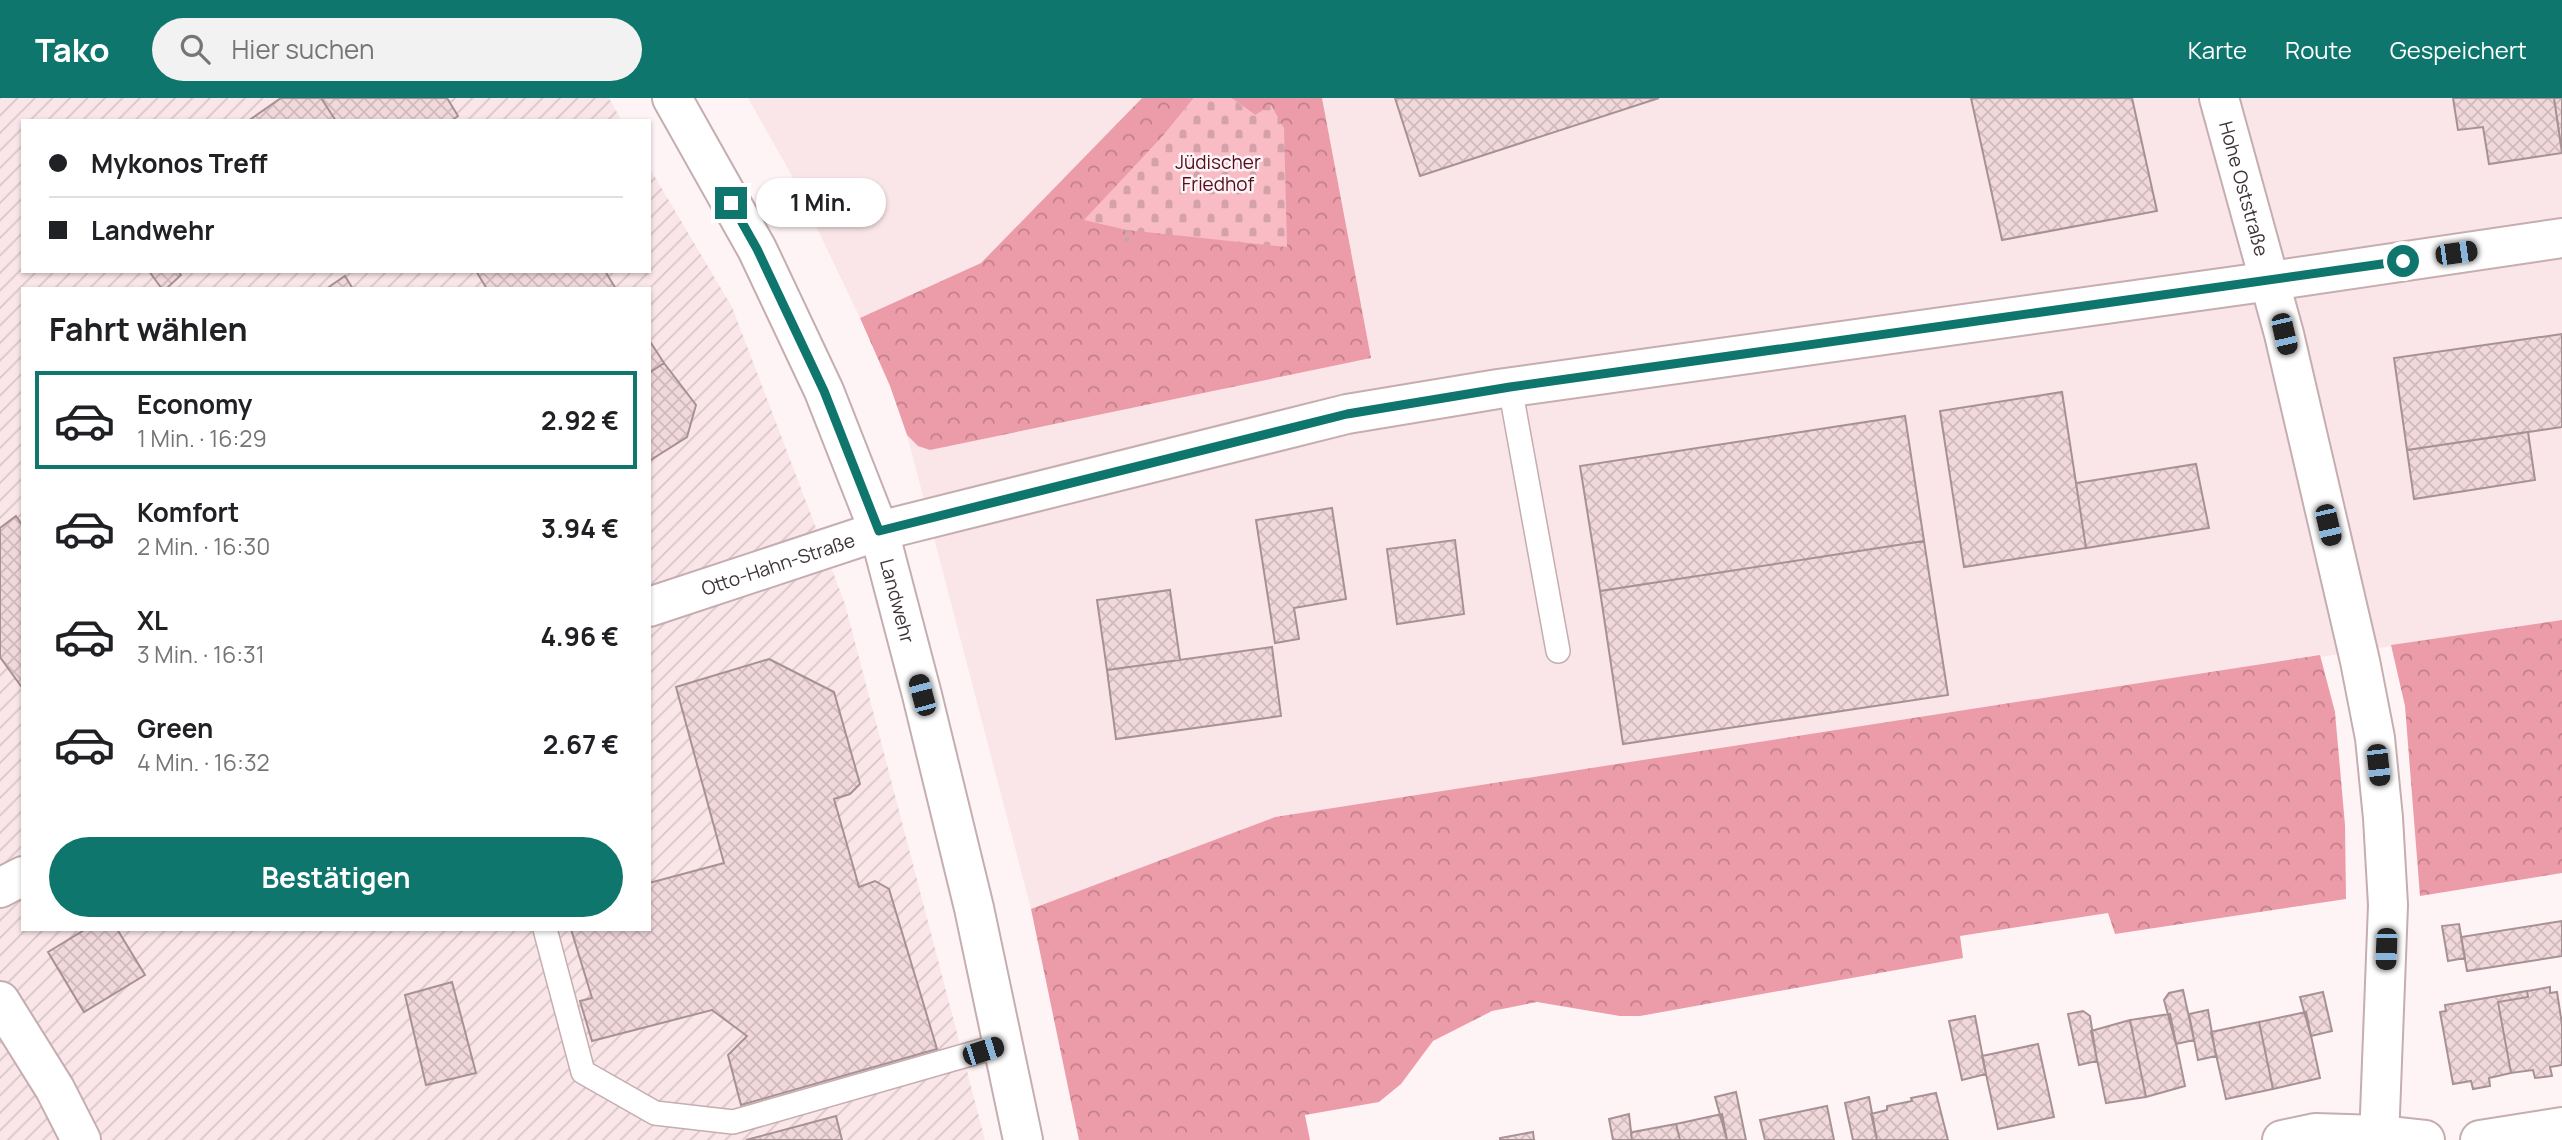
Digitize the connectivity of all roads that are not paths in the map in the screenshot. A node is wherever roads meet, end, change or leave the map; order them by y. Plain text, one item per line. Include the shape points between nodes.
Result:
1 (2219, 98) edge
2 (682, 103) edge
3 (2562, 238) edge
4 (2271, 281) junction
5 (1510, 387) junction
6 (879, 531) junction
7 (651, 606) edge
8 (1558, 651) dead end
9 (21, 877) edge
10 (0, 888) edge
11 (546, 931) edge
12 (0, 1001) edge
13 (1002, 1045) junction
14 (2562, 1127) edge
15 (2379, 1138) edge
16 (81, 1140) edge
17 (1023, 1140) edge
18 (2282, 1140) edge
19 (2425, 1140) edge
20 (2480, 1140) edge

1 - 4 street, Hohe Oststraße
2 - 6 street, Landwehr via 819,379
3 - 4 street, Otto-Hahn-Straße
4 - 5 street, Otto-Hahn-Straße
4 - 15 street, Hohe Oststraße via 2375,738 2388,905
5 - 6 street, Otto-Hahn-Straße via 1347,414
5 - 8 lane
6 - 7 street, Otto-Hahn-Straße
6 - 13 street, Landwehr via 974,908
9 - 10 street
11 - 13 lane via 583,1072 655,1113 733,1122
12 - 16 street
13 - 17 street, Landwehr
14 - 20 street
15 - 18 street via 2315,1133
15 - 19 street

